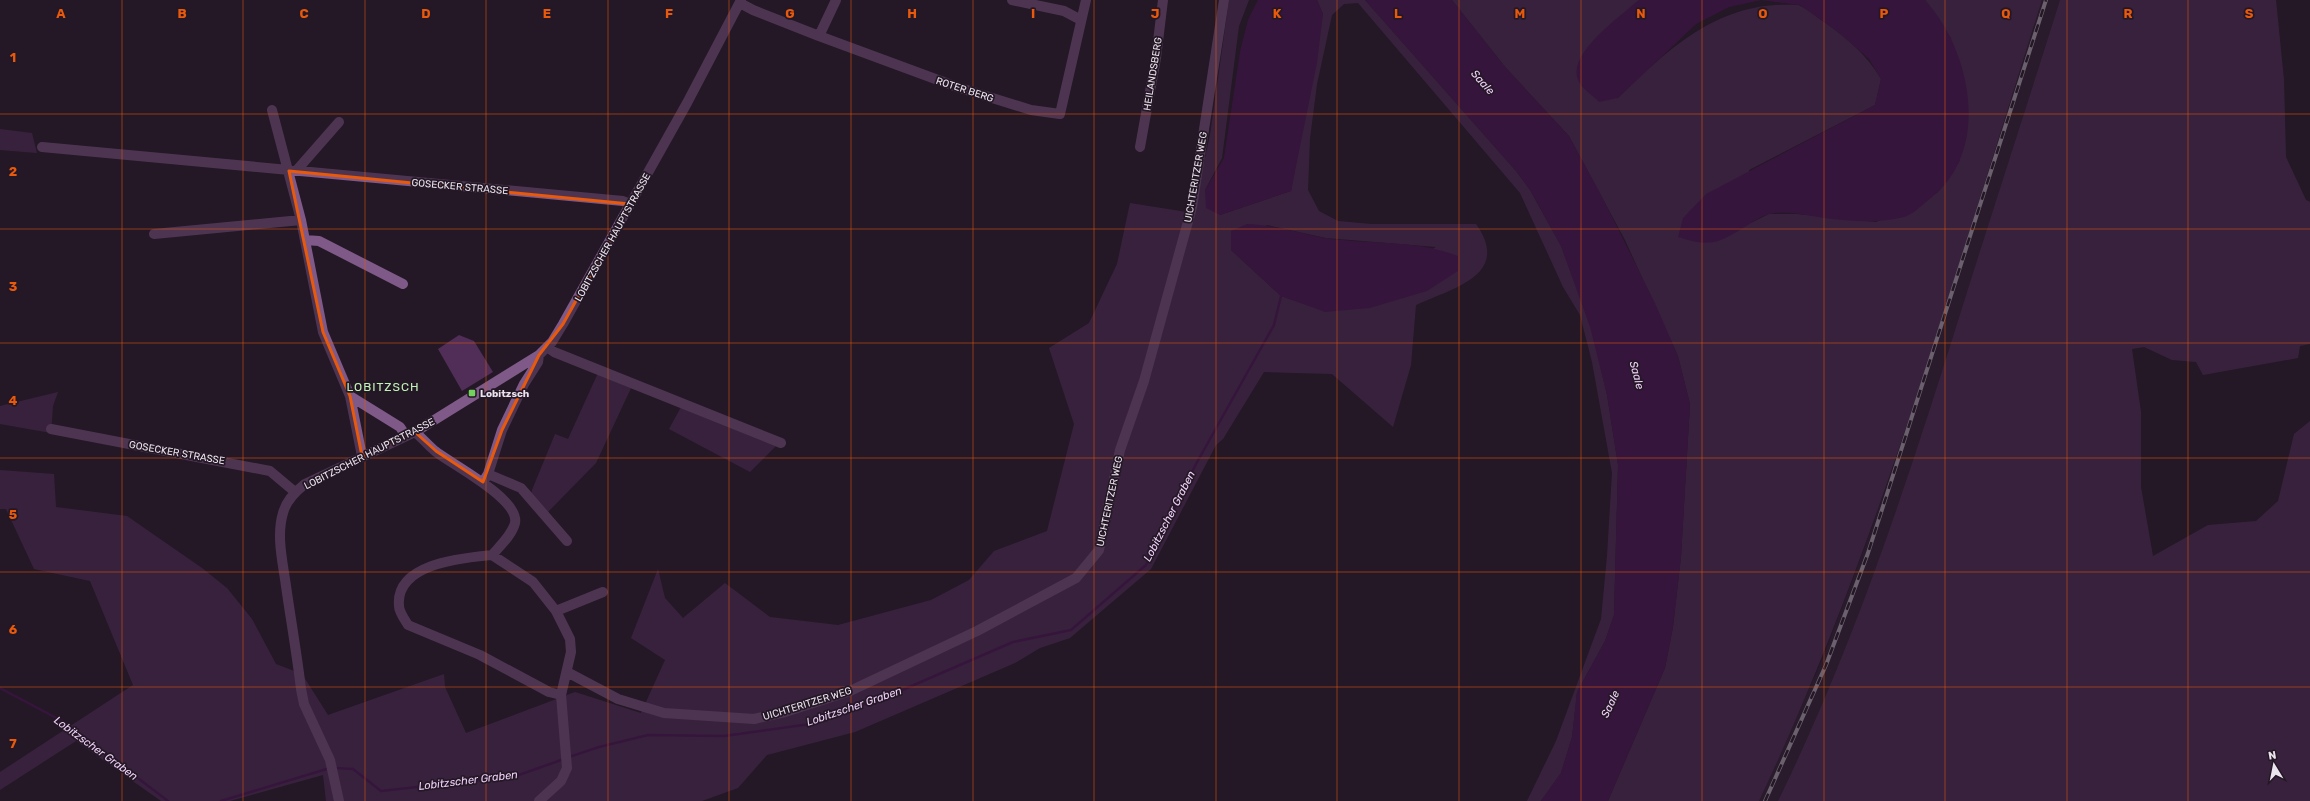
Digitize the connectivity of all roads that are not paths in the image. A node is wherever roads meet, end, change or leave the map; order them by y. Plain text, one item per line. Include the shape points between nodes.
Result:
1 (836, 0) edge
2 (1012, 0) edge
3 (1086, 0) edge
4 (1163, 0) edge
5 (1224, 0) edge
6 (741, 1) edge
7 (1081, 20) junction
8 (819, 36) junction
9 (272, 110) dead end
10 (338, 122) dead end
11 (42, 147) dead end
12 (1140, 147) dead end
13 (292, 171) junction
14 (630, 204) junction
15 (301, 220) junction
16 (154, 234) dead end
17 (305, 240) junction
18 (403, 284) dead end
19 (550, 344) junction
20 (539, 355) junction
21 (350, 396) junction
22 (51, 429) dead end
23 (415, 432) junction
24 (406, 436) junction
25 (781, 443) dead end
26 (362, 456) junction
27 (485, 478) junction
28 (295, 492) junction
29 (567, 541) dead end
30 (492, 555) junction
31 (603, 592) dead end
32 (556, 611) junction
33 (568, 672) junction
34 (561, 695) junction
35 (339, 801) edge
36 (539, 801) edge

1 - 8 street
2 - 7 street via 1064,11
3 - 7 street, ROTER BERG
4 - 12 street, HEILANDSBERG via 1156,58
5 - 33 street, UICHTERITZER WEG via 1192,207 1144,382 1120,450 1099,550 1076,578 977,631 850,691 754,719 664,713 618,699
6 - 8 street via 753,10
6 - 14 street, LOBITZSCHER HAUPTSTRASSE
7 - 8 street, ROTER BERG via 1060,114 1031,110 958,87
9 - 13 street
10 - 13 street
11 - 13 street, GOSECKER STRASSE
13 - 14 street, GOSECKER STRASSE via 623,201
13 - 15 street
14 - 19 street, LOBITZSCHER HAUPTSTRASSE
15 - 16 street
15 - 17 street
17 - 18 street via 320,241
17 - 21 street via 323,332
19 - 20 street, LOBITZSCHER HAUPTSTRASSE
19 - 25 street via 554,352
20 - 23 street, LOBITZSCHER HAUPTSTRASSE
20 - 27 street via 538,362 524,384 502,430
21 - 24 street via 400,427
21 - 26 street
22 - 28 street, GOSECKER STRASSE via 270,470
23 - 24 street, LOBITZSCHER HAUPTSTRASSE
23 - 27 street via 436,451
24 - 26 street, LOBITZSCHER HAUPTSTRASSE
26 - 28 street, LOBITZSCHER HAUPTSTRASSE via 327,472
27 - 29 street via 521,488
27 - 30 street via 509,506 515,522 509,535
28 - 35 street, LOBITZSCHER HAUPTSTRASSE via 283,513 282,552 304,704 330,760
30 - 32 street via 533,582
30 - 34 street via 437,562 413,575 401,590 399,608 408,625 480,655 549,692
31 - 32 street
32 - 33 street via 570,639
33 - 34 street
34 - 36 street via 567,768 561,781

